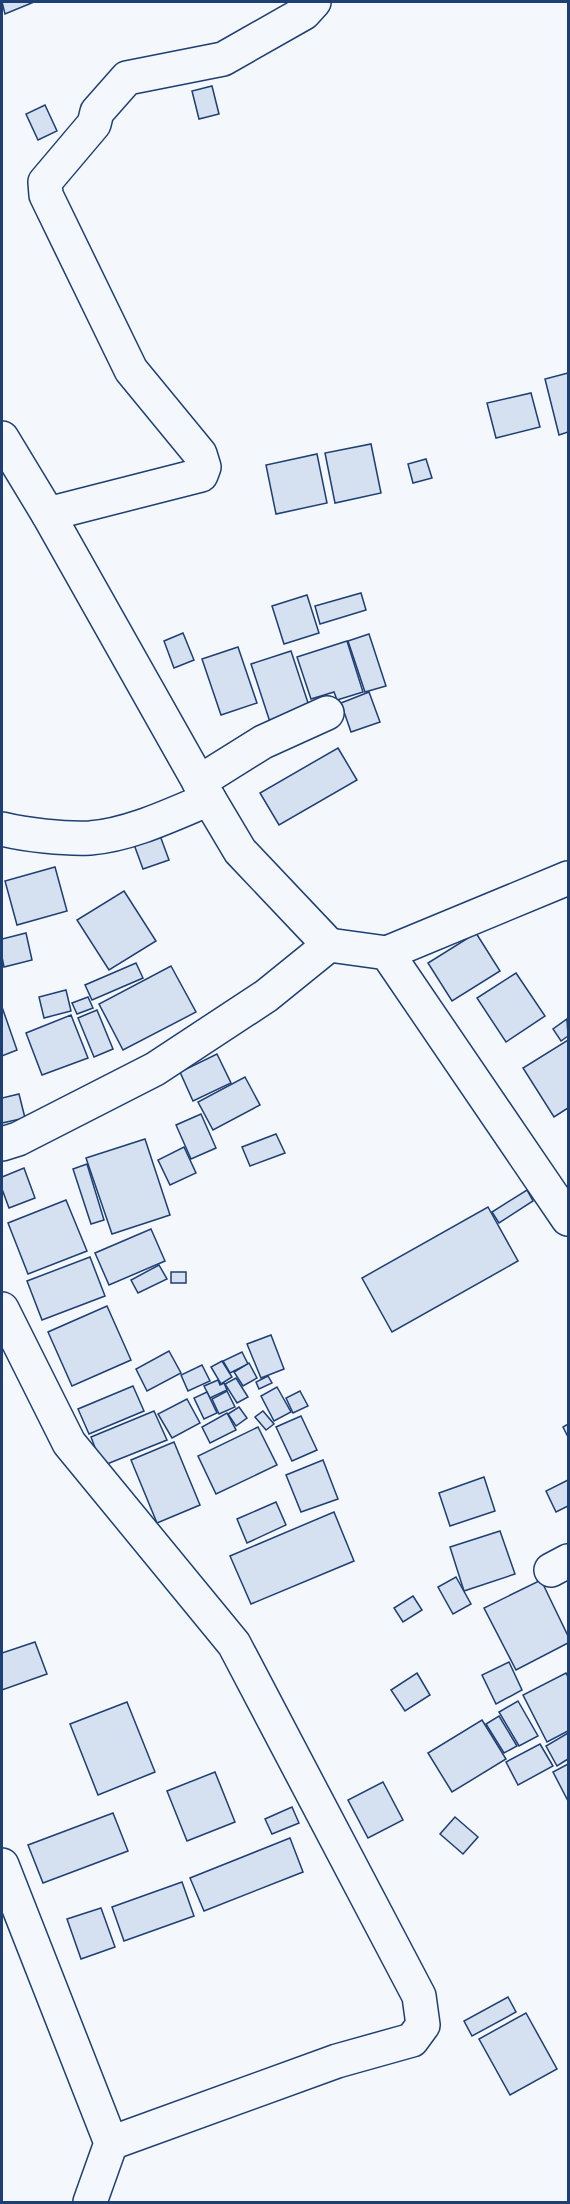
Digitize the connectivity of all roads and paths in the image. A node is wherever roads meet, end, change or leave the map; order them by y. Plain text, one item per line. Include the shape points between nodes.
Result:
1 (314, 2) edge
2 (2, 438) edge
3 (48, 514) junction
4 (327, 713) dead end
5 (204, 791) junction
6 (2, 829) edge
7 (568, 878) edge
8 (329, 945) junction
9 (387, 953) junction
10 (2, 1144) edge
11 (568, 1219) edge
12 (2, 1309) edge
13 (2, 1865) edge
14 (111, 2143) junction
15 (90, 2202) edge

1 - 3 street via 304,13 223,59 127,78 45,182 46,195 131,370 200,454 204,467 201,475
2 - 3 street
3 - 5 street
4 - 5 street via 263,742
5 - 6 street via 142,826 90,838
5 - 8 street via 240,851
7 - 9 street
8 - 9 street
8 - 10 street via 266,996 155,1069
9 - 11 street
12 - 14 street via 69,1443 234,1644 419,1996 422,2011 423,2025 412,2040 337,2061
13 - 14 street
14 - 15 street

